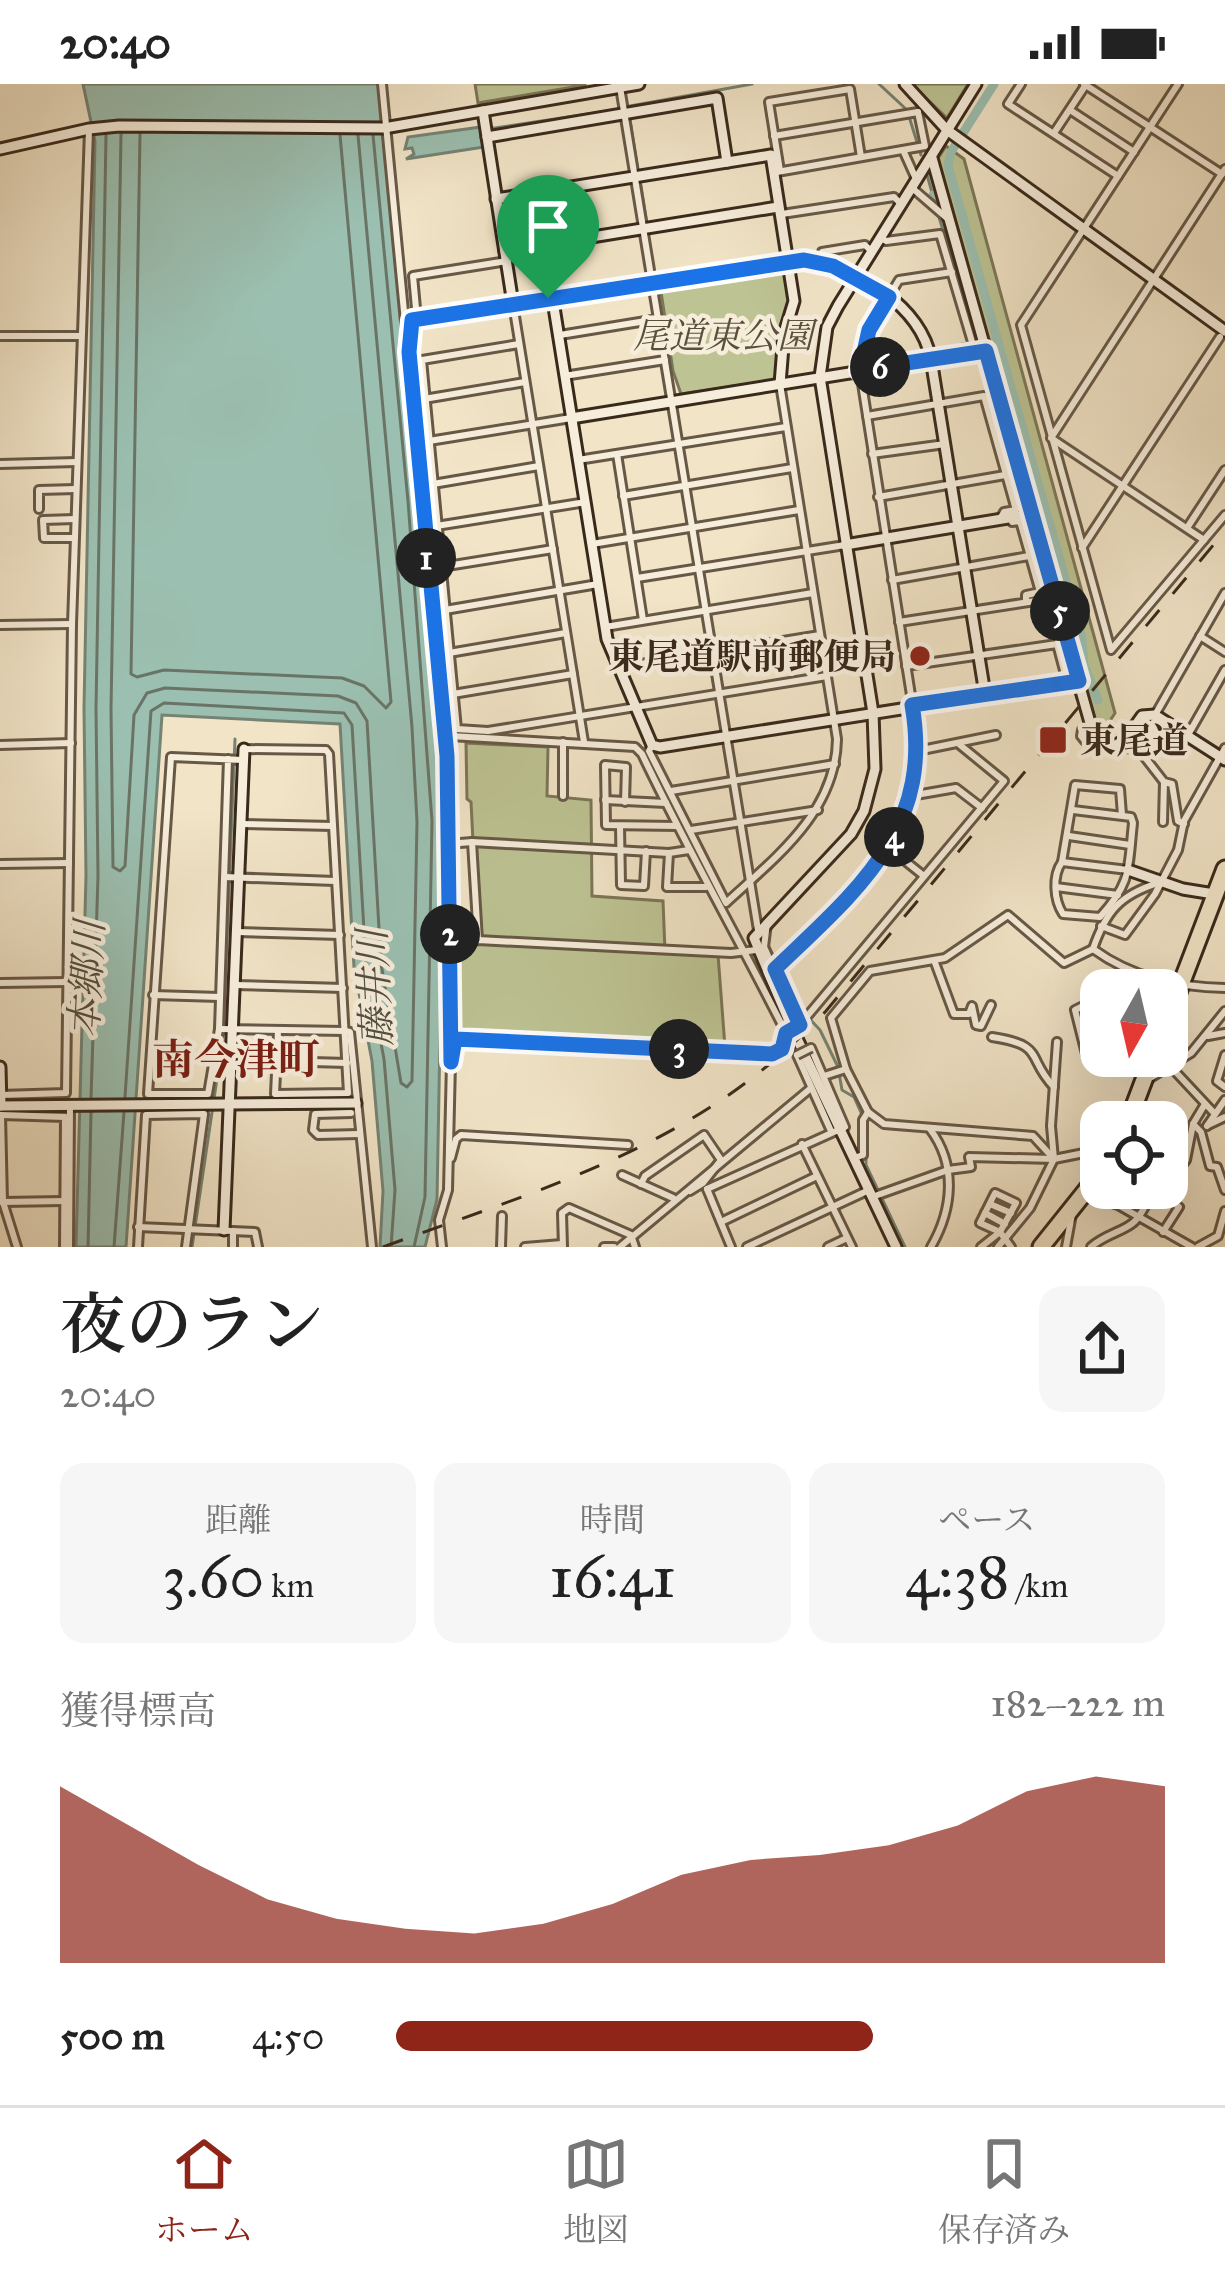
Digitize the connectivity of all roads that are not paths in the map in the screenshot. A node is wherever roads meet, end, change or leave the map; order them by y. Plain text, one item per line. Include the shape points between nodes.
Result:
1 (382, 84) edge
2 (639, 84) edge
3 (905, 84) edge
4 (976, 84) edge
5 (1021, 84) edge
6 (1178, 84) edge
7 (1085, 85) edge
8 (620, 87) junction
9 (1070, 110) junction
10 (483, 111) junction
11 (626, 111) junction
12 (915, 111) junction
13 (855, 123) junction
14 (1150, 127) junction
15 (91, 128) junction
16 (386, 128) junction
17 (486, 132) junction
18 (950, 132) junction
19 (1054, 134) junction
20 (774, 136) junction
21 (0, 148) edge
22 (902, 150) junction
23 (1134, 152) junction
24 (861, 157) junction
25 (932, 157) junction
26 (727, 162) junction
27 (1223, 171) edge
28 (777, 172) junction
29 (638, 176) junction
30 (1118, 176) junction
31 (914, 183) junction
32 (496, 199) junction
33 (900, 203) junction
34 (779, 211) junction
35 (949, 219) junction
36 (1083, 227) junction
37 (646, 228) junction
38 (879, 236) junction
39 (870, 250) junction
40 (506, 256) junction
41 (788, 262) junction
42 (819, 262) junction
43 (952, 272) junction
44 (854, 277) junction
45 (1154, 279) junction
46 (655, 283) junction
47 (403, 293) junction
48 (889, 297) junction
49 (553, 301) junction
50 (513, 304) junction
51 (415, 319) junction
52 (658, 319) junction
53 (1224, 334) edge
54 (557, 335) junction
55 (0, 336) edge
56 (79, 337) junction
57 (519, 344) junction
58 (986, 351) junction
59 (409, 352) junction
60 (960, 354) junction
61 (931, 359) junction
62 (665, 360) junction
63 (860, 370) junction
64 (564, 376) junction
65 (820, 377) junction
66 (525, 382) junction
67 (780, 384) junction
68 (424, 399) junction
69 (674, 401) junction
70 (938, 404) junction
71 (866, 416) junction
72 (572, 418) junction
73 (532, 424) junction
74 (786, 427) junction
75 (1051, 438) junction
76 (429, 441) junction
77 (681, 444) junction
78 (944, 444) junction
79 (616, 454) junction
80 (872, 454) junction
81 (578, 460) junction
82 (76, 462) junction
83 (0, 464) edge
84 (539, 466) junction
85 (793, 468) junction
86 (1225, 470) edge
87 (1006, 475) junction
88 (433, 484) junction
89 (1124, 485) junction
90 (687, 486) junction
91 (951, 486) junction
92 (76, 489) junction
93 (421, 496) junction
94 (623, 496) junction
95 (878, 497) junction
96 (586, 502) junction
97 (546, 508) junction
98 (39, 509) dead end
99 (799, 510) junction
100 (1032, 514) junction
101 (1225, 515) edge
102 (75, 519) junction
103 (1000, 519) junction
104 (694, 526) junction
105 (433, 527) junction
106 (1187, 527) junction
107 (958, 528) junction
108 (74, 538) junction
109 (630, 538) junction
110 (885, 538) junction
111 (1204, 540) junction
112 (592, 544) junction
113 (845, 545) junction
114 (1082, 548) junction
115 (553, 549) junction
116 (807, 551) junction
117 (1029, 556) junction
118 (426, 561) junction
119 (442, 567) junction
120 (701, 568) junction
121 (964, 569) junction
122 (637, 578) junction
123 (892, 580) junction
124 (598, 584) junction
125 (559, 592) junction
126 (813, 592) junction
127 (1225, 593) edge
128 (1056, 598) junction
129 (1025, 602) junction
130 (445, 610) junction
131 (708, 610) junction
132 (971, 610) junction
133 (644, 620) junction
134 (899, 622) junction
135 (72, 624) junction
136 (0, 625) edge
137 (605, 627) junction
138 (566, 633) junction
139 (820, 634) junction
140 (1201, 636) junction
141 (449, 652) junction
142 (714, 652) junction
143 (1225, 652) edge
144 (979, 655) junction
145 (906, 666) junction
146 (438, 668) junction
147 (616, 668) junction
148 (1225, 670) edge
149 (573, 674) junction
150 (827, 676) junction
151 (1079, 681) junction
152 (1034, 688) junction
153 (721, 693) junction
154 (985, 694) junction
155 (451, 695) junction
156 (912, 705) junction
157 (634, 707) junction
158 (873, 713) junction
159 (1155, 715) junction
160 (581, 717) junction
161 (833, 718) junction
162 (444, 725) junction
163 (1144, 731) dead end
164 (996, 735) dead end
165 (450, 736) junction
166 (1188, 736) junction
167 (726, 737) junction
168 (563, 742) junction
169 (584, 742) junction
170 (71, 743) junction
171 (0, 745) edge
172 (959, 745) junction
173 (1114, 746) junction
174 (1136, 746) junction
175 (648, 750) junction
176 (917, 751) junction
177 (244, 754) junction
178 (1223, 755) edge
179 (447, 756) junction
180 (228, 760) junction
181 (835, 764) junction
182 (735, 780) junction
183 (1164, 782) junction
184 (671, 791) junction
185 (562, 796) dead end
186 (910, 796) junction
187 (605, 800) junction
188 (625, 802) junction
189 (665, 803) junction
190 (1174, 804) junction
191 (1163, 805) junction
192 (982, 808) junction
193 (818, 810) junction
194 (1072, 810) junction
195 (1122, 815) junction
196 (742, 822) junction
197 (1163, 822) dead end
198 (241, 824) junction
199 (1184, 824) junction
200 (333, 826) junction
201 (620, 826) junction
202 (677, 826) junction
203 (691, 831) junction
204 (1069, 836) junction
205 (472, 842) junction
206 (448, 844) junction
207 (1131, 845) junction
208 (889, 848) junction
209 (620, 849) junction
210 (689, 850) junction
211 (646, 851) junction
212 (669, 853) junction
213 (70, 862) junction
214 (1062, 862) junction
215 (0, 864) edge
216 (1128, 870) junction
217 (1224, 874) edge
218 (924, 876) junction
219 (233, 877) junction
220 (751, 880) junction
221 (337, 881) junction
222 (1161, 882) junction
223 (706, 886) junction
224 (1056, 887) junction
225 (1214, 894) junction
226 (1120, 896) junction
227 (762, 926) junction
228 (1101, 926) junction
229 (237, 932) junction
230 (340, 935) junction
231 (478, 940) junction
232 (1093, 949) junction
233 (751, 951) junction
234 (934, 960) junction
235 (450, 966) junction
236 (777, 966) junction
237 (1126, 969) edge
238 (1186, 969) edge
239 (67, 982) junction
240 (0, 983) edge
241 (236, 985) junction
242 (1188, 986) edge
243 (343, 988) junction
244 (1225, 988) edge
245 (153, 995) junction
246 (220, 997) junction
247 (991, 1005) dead end
248 (1080, 1008) edge
249 (1225, 1011) edge
250 (799, 1026) junction
251 (220, 1029) junction
252 (231, 1030) junction
253 (278, 1030) junction
254 (345, 1031) junction
255 (786, 1033) junction
256 (1080, 1036) edge
257 (1208, 1036) junction
258 (992, 1037) dead end
259 (1224, 1037) edge
260 (1057, 1042) dead end
261 (1188, 1053) edge
262 (1225, 1055) edge
263 (276, 1060) junction
264 (451, 1062) junction
265 (347, 1063) junction
266 (0, 1067) edge
267 (841, 1071) junction
268 (824, 1076) junction
269 (1181, 1077) edge
270 (1054, 1087) junction
271 (1225, 1087) edge
272 (811, 1088) junction
273 (0, 1095) edge
274 (1225, 1100) edge
275 (218, 1104) junction
276 (1204, 1104) junction
277 (72, 1105) junction
278 (354, 1108) junction
279 (1, 1109) edge
280 (1214, 1113) junction
281 (865, 1116) junction
282 (1225, 1117) edge
283 (1193, 1124) junction
284 (929, 1129) junction
285 (1204, 1129) junction
286 (836, 1130) junction
287 (359, 1134) junction
288 (802, 1144) junction
289 (628, 1145) dead end
290 (1188, 1153) edge
291 (1080, 1155) edge
292 (854, 1158) junction
293 (1054, 1159) junction
294 (721, 1160) junction
295 (948, 1170) junction
296 (448, 1175) junction
297 (622, 1175) dead end
298 (818, 1176) junction
299 (641, 1184) junction
300 (705, 1186) junction
301 (1225, 1190) edge
302 (875, 1194) junction
303 (675, 1199) junction
304 (1080, 1199) edge
305 (64, 1201) junction
306 (1, 1202) edge
307 (832, 1207) junction
308 (1122, 1209) edge
309 (1142, 1209) edge
310 (1178, 1209) edge
311 (1071, 1211) junction
312 (1225, 1211) edge
313 (502, 1216) dead end
314 (1138, 1216) junction
315 (721, 1222) junction
316 (138, 1227) junction
317 (1003, 1228) junction
318 (188, 1229) junction
319 (228, 1231) junction
320 (1167, 1235) junction
321 (632, 1238) junction
322 (847, 1238) junction
323 (1009, 1243) edge
324 (562, 1246) edge
325 (17, 1247) edge
326 (66, 1247) edge
327 (138, 1247) edge
328 (187, 1247) edge
329 (233, 1247) edge
330 (258, 1247) edge
331 (372, 1247) edge
332 (442, 1247) edge
333 (501, 1247) edge
334 (525, 1247) edge
335 (604, 1247) edge
336 (617, 1247) edge
337 (635, 1247) edge
338 (731, 1247) edge
339 (747, 1247) edge
340 (828, 1247) edge
341 (852, 1247) edge
342 (896, 1247) edge
343 (931, 1247) edge
344 (981, 1247) edge
345 (998, 1247) edge
346 (1041, 1247) edge
347 (1066, 1247) edge
348 (1090, 1247) edge
349 (1166, 1247) edge
350 (1195, 1247) edge

1 - 16 street
2 - 8 street
3 - 12 street
4 - 18 street
5 - 19 street via 1008,104
6 - 14 street
7 - 9 street
7 - 14 street
8 - 10 street
8 - 11 street
9 - 19 street
9 - 23 street
10 - 16 street
10 - 17 street
11 - 17 street
11 - 26 street via 717,98
11 - 29 street
12 - 13 street
12 - 18 street
12 - 22 street via 926,142
13 - 20 street
13 - 20 street via 850,89 769,102
13 - 24 street
14 - 23 street
14 - 27 street
15 - 16 street
15 - 21 street
15 - 56 street
16 - 47 street
17 - 32 street
18 - 25 street
18 - 36 street
19 - 30 street
20 - 28 street
22 - 24 street
22 - 31 street
23 - 30 street
24 - 28 street
25 - 31 street
25 - 35 street
26 - 28 street via 771,155
26 - 29 street
27 - 45 street
28 - 34 street
29 - 32 street
29 - 37 street
30 - 36 street
31 - 33 street
31 - 35 street
32 - 40 street
33 - 34 street via 894,197
33 - 38 street
34 - 37 street
34 - 41 street
35 - 58 street
36 - 45 street
36 - 75 street via 1021,325
37 - 40 street
37 - 46 street
38 - 39 street
38 - 43 street via 886,242 940,234
39 - 42 street via 822,252
39 - 44 street
40 - 50 street
40 - 51 street via 413,276
41 - 42 street
41 - 46 street
41 - 67 street via 794,302
42 - 44 street
43 - 48 street via 899,280
43 - 60 street via 972,342
44 - 48 street
44 - 65 street via 827,327
45 - 53 street
45 - 75 street
46 - 49 street
46 - 52 street
47 - 51 street
47 - 59 street
48 - 61 street via 918,324
48 - 63 street via 869,330
49 - 50 street
49 - 54 street
50 - 51 street
50 - 57 street
51 - 59 street
52 - 54 street
52 - 62 street
53 - 89 street
54 - 64 street
55 - 56 street
56 - 82 street
57 - 66 street
57 - 68 street via 422,360
58 - 60 street
58 - 100 street
59 - 93 street
60 - 61 street
61 - 63 street
61 - 70 street
62 - 64 street
62 - 69 street
63 - 65 street
63 - 71 street
64 - 72 street
65 - 67 street
65 - 113 street
66 - 68 street
66 - 73 street
67 - 69 street
67 - 74 street
68 - 76 street
69 - 72 street
69 - 77 street
70 - 71 street
70 - 78 street
70 - 87 street via 984,396
71 - 80 street
72 - 73 street
72 - 81 street
73 - 76 street
73 - 84 street
74 - 77 street
74 - 85 street
75 - 89 street
75 - 114 street
76 - 88 street
77 - 79 street
77 - 90 street
78 - 80 street
78 - 91 street
79 - 81 street
79 - 94 street
80 - 95 street
81 - 96 street
82 - 83 street
82 - 92 street
84 - 88 street
84 - 97 street
85 - 90 street
85 - 99 street
86 - 106 street
87 - 91 street
87 - 103 street via 1016,510
88 - 105 street
89 - 106 street
89 - 114 street
90 - 94 street
90 - 104 street
91 - 95 street
91 - 107 street
92 - 98 street via 39,490
92 - 102 street
93 - 105 street
93 - 118 street
94 - 109 street
95 - 110 street
96 - 97 street
96 - 112 street
97 - 105 street
97 - 115 street
99 - 104 street
99 - 116 street
100 - 103 street
100 - 128 street
101 - 111 street
102 - 108 street
102 - 108 street via 44,520 44,538
103 - 107 street
103 - 117 street via 1020,520
104 - 109 street
104 - 120 street
105 - 118 street
105 - 119 street
106 - 111 street
107 - 110 street
107 - 121 street
108 - 135 street
109 - 112 street
109 - 122 street
110 - 113 street
110 - 123 street
111 - 114 street via 1111,650
112 - 124 street
113 - 116 street
113 - 158 street
115 - 119 street
115 - 125 street
116 - 120 street
116 - 126 street
117 - 121 street
117 - 129 street via 1040,592
118 - 146 street
119 - 130 street
120 - 122 street
120 - 131 street
121 - 123 street
121 - 132 street
122 - 133 street
123 - 134 street
124 - 125 street
124 - 137 street
125 - 130 street
125 - 138 street
126 - 131 street
126 - 139 street
127 - 140 street
128 - 129 street
128 - 151 street
129 - 132 street
130 - 141 street
131 - 133 street
131 - 142 street
132 - 134 street
132 - 144 street
133 - 137 street
134 - 145 street
135 - 136 street
135 - 170 street
137 - 147 street
138 - 141 street
138 - 149 street
139 - 142 street
139 - 150 street
140 - 143 street
140 - 159 street
141 - 155 street
142 - 147 street
142 - 153 street
144 - 145 street
144 - 152 street via 1057,644 1066,678
144 - 154 street
145 - 156 street
146 - 155 street
146 - 162 street
147 - 157 street
148 - 166 street
149 - 155 street
149 - 160 street
150 - 153 street
150 - 161 street
151 - 152 street
151 - 173 street via 1097,741
152 - 154 street
153 - 157 street
153 - 167 street
154 - 156 street
155 - 160 street via 458,729
155 - 162 street
156 - 158 street
156 - 176 street
157 - 160 street
157 - 175 street
158 - 161 street
158 - 227 street via 875,769 864,811 837,851
159 - 166 street
159 - 173 street via 1142,716
160 - 169 street
161 - 167 street
161 - 181 street
162 - 165 street
162 - 179 street
163 - 174 street
164 - 172 street
165 - 168 street
165 - 179 street
166 - 178 street
167 - 175 street
167 - 182 street
168 - 169 street
168 - 185 street
169 - 175 street
170 - 171 street
170 - 213 street
172 - 176 street
172 - 192 street via 1004,781
173 - 174 street
174 - 183 street
175 - 184 street
175 - 189 street
176 - 186 street
177 - 180 street
177 - 198 street
177 - 200 street via 326,750
178 - 199 street
179 - 206 street
180 - 219 street
180 - 245 street via 171,757
181 - 182 street
181 - 193 street
182 - 184 street
182 - 196 street
183 - 190 street via 1172,784
183 - 191 street
184 - 203 street
186 - 192 street via 956,788
186 - 208 street
187 - 188 street
187 - 188 street via 604,765 626,767
187 - 201 street via 606,825
188 - 189 street
189 - 202 street
190 - 191 street
190 - 199 street
191 - 197 street
192 - 218 street
193 - 196 street
193 - 220 street
194 - 195 street
194 - 195 street via 1075,785 1120,789
194 - 204 street
195 - 207 street via 1131,817
196 - 203 street
196 - 220 street
198 - 200 street
198 - 219 street
199 - 222 street
200 - 221 street
201 - 202 street
201 - 209 street
202 - 210 street
203 - 220 street via 727,903
204 - 207 street
204 - 214 street
205 - 206 street
205 - 209 street
205 - 231 street
206 - 235 street
207 - 216 street
208 - 218 street
208 - 236 street
209 - 211 street
209 - 211 street via 621,885 644,886
210 - 212 street
210 - 223 street
211 - 212 street
212 - 223 street via 667,887
213 - 215 street
213 - 239 street
214 - 216 street
214 - 224 street
216 - 222 street
216 - 226 street
217 - 225 highway
218 - 250 street
219 - 221 street
219 - 229 street
219 - 246 street
220 - 227 street
221 - 230 street
222 - 225 street
222 - 228 street via 1130,892
222 - 228 street via 1125,935
223 - 233 street
224 - 226 street
224 - 226 street via 1063,914 1100,917
225 - 238 highway
227 - 233 street
227 - 236 street
228 - 232 street
229 - 230 street
229 - 241 street
230 - 243 street
231 - 233 street
231 - 235 street via 455,944
232 - 234 street via 1064,962 1008,915
232 - 237 street
233 - 255 street
233 - 286 street
234 - 247 street via 954,1014 969,1014 972,1006 981,1026
234 - 267 street via 870,971 832,1013
235 - 264 street
236 - 250 street
239 - 240 street
239 - 273 street via 66,1093
241 - 243 street
241 - 252 street
242 - 244 street
243 - 254 street
245 - 246 street
245 - 251 street via 148,1094 208,1094
246 - 251 street
248 - 256 street
249 - 257 street
250 - 255 street, bridge
251 - 252 street
252 - 253 street
252 - 275 street
253 - 254 street
253 - 263 street
254 - 265 street
254 - 278 street
255 - 264 street via 772,1054 455,1039
257 - 259 street
257 - 261 street
258 - 270 street via 1035,1054
260 - 270 street
262 - 271 street via 1217,1081
263 - 265 street
263 - 265 street via 274,1094 348,1094
264 - 296 street
266 - 273 street
267 - 268 street
267 - 281 street
268 - 272 street, bridge via 811,1048 796,1055
268 - 286 street via 845,1120
269 - 276 street
270 - 293 street
272 - 286 street
272 - 294 street
273 - 279 street
274 - 280 street
275 - 277 street
275 - 278 street
275 - 319 street
276 - 280 street
276 - 283 street
277 - 279 street
277 - 326 street
278 - 287 street
278 - 287 street via 315,1114 313,1130
279 - 305 street via 65,1117
279 - 306 street
280 - 285 street
281 - 284 street
281 - 292 street via 863,1155
282 - 285 street
283 - 285 street
283 - 290 street
284 - 293 street via 1033,1136
284 - 295 street
285 - 301 street via 1210,1166
286 - 288 street
286 - 292 street
287 - 331 street
288 - 298 street
288 - 300 street
289 - 296 street via 461,1135
291 - 293 street
292 - 302 street
293 - 295 street via 969,1157 971,1167
293 - 323 street
294 - 299 street via 704,1136
294 - 300 street
294 - 303 street
295 - 302 street
295 - 343 street via 945,1216
296 - 332 street
297 - 299 street
298 - 307 street
298 - 315 street
299 - 303 street
300 - 303 street
300 - 315 street
302 - 307 street
302 - 342 street
303 - 321 street
304 - 311 highway
305 - 306 street
305 - 326 street
306 - 325 street
307 - 322 street
307 - 339 street
308 - 314 street
309 - 314 street
310 - 320 street
311 - 346 highway
311 - 347 street
312 - 350 street via 1218,1236
313 - 333 street
314 - 320 street
314 - 348 street
315 - 338 street
316 - 318 street
316 - 318 street via 146,1115 204,1114
316 - 327 street
317 - 317 street via 980,1223 990,1204 1011,1214
317 - 323 street
317 - 344 street
318 - 319 street
318 - 328 street
319 - 329 street
319 - 330 street via 255,1232
320 - 349 street
320 - 350 street
321 - 324 street via 569,1208
321 - 336 street
321 - 337 street
322 - 340 street
322 - 341 street
323 - 345 street
324 - 334 street
335 - 336 street

